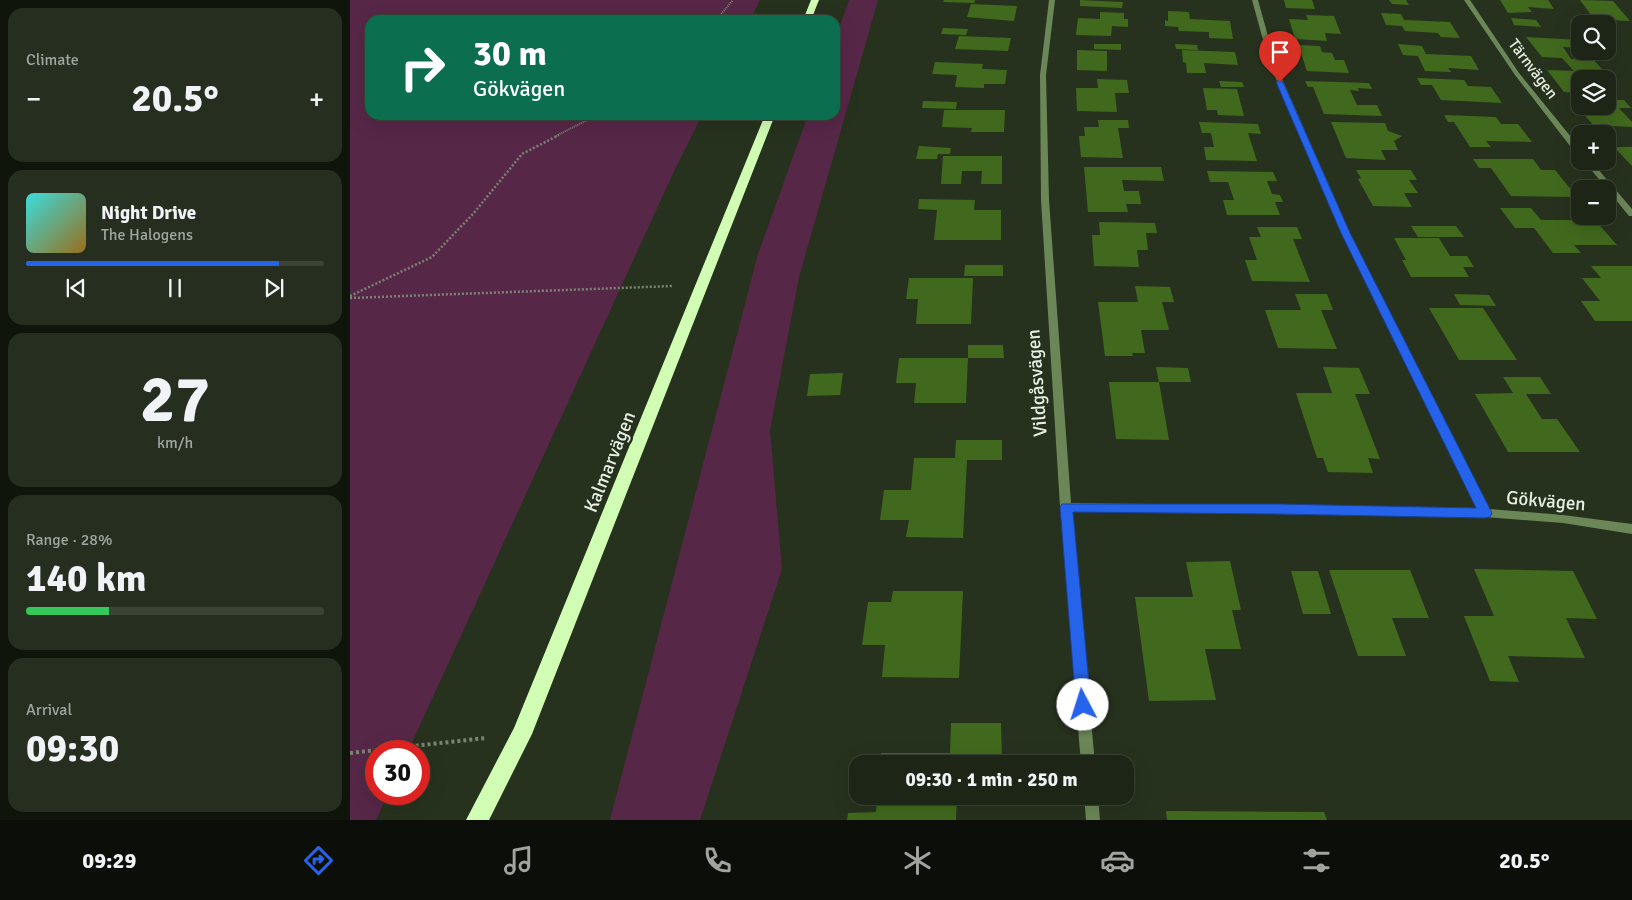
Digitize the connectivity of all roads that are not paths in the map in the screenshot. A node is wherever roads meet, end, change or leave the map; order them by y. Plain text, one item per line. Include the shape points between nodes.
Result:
1 (815, 0) edge
2 (1052, 0) edge
3 (1256, 0) edge
4 (1467, 0) edge
5 (809, 15) edge
6 (768, 120) edge
7 (1571, 142) edge
8 (1595, 170) edge
9 (1632, 214) edge
10 (1066, 507) junction
11 (1485, 513) junction
12 (1632, 529) edge
13 (1087, 755) edge
14 (1092, 805) edge
15 (477, 820) edge
16 (1093, 820) edge

1 - 5 highway
2 - 10 street, Vildgåsvägen via 1043,75 1044,200
3 - 11 street via 1272,65 1346,233
4 - 7 street, Tärnvägen via 1518,74
6 - 15 highway, Kalmarvägen via 522,734
8 - 9 street
10 - 11 street, Gökvägen
10 - 13 street, Vildgåsvägen
11 - 12 street, Gökvägen
14 - 16 street

